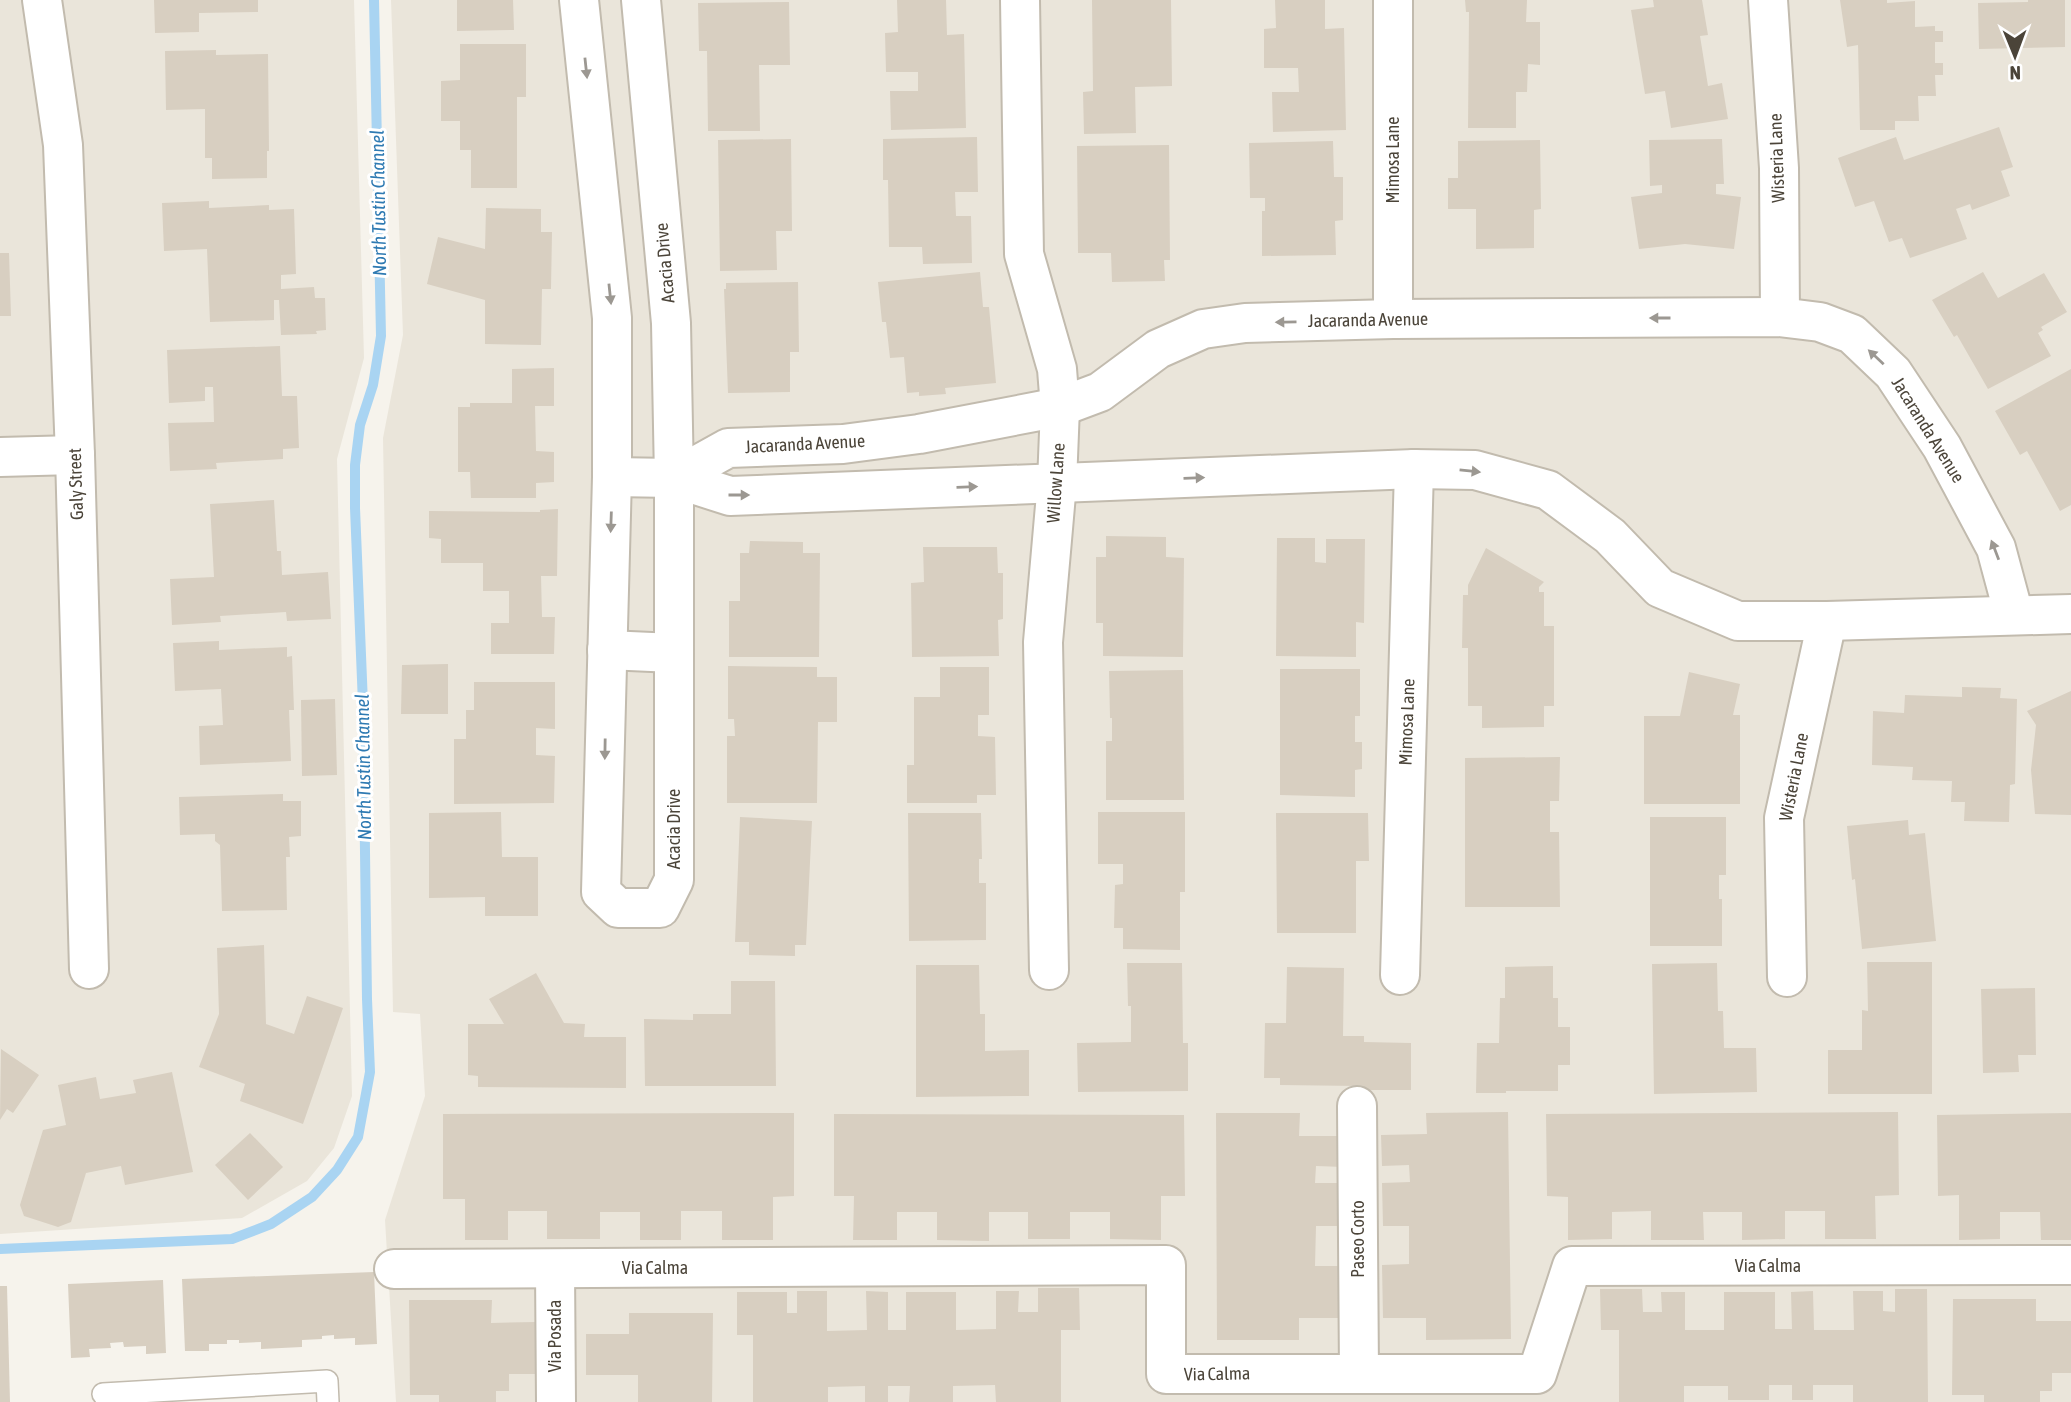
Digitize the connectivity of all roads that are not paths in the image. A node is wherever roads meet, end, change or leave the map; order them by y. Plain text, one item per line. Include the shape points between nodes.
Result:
1 (41, 0) edge
2 (579, 0) edge
3 (642, 0) edge
4 (1020, 0) edge
5 (1393, 0) edge
6 (1768, 0) edge
7 (1780, 317) junction
8 (1393, 319) junction
9 (1060, 407) junction
10 (75, 455) junction
11 (0, 457) edge
12 (1414, 469) junction
13 (612, 477) junction
14 (674, 478) junction
15 (1056, 483) junction
16 (2071, 614) edge
17 (2014, 615) junction
18 (1826, 621) junction
19 (607, 650) junction
20 (674, 653) junction
21 (89, 969) dead end
22 (1049, 970) dead end
23 (1400, 975) dead end
24 (1787, 977) dead end
25 (1357, 1106) dead end
26 (2071, 1265) edge
27 (394, 1269) dead end
28 (555, 1269) junction
29 (1359, 1373) junction
30 (103, 1394) dead end
31 (328, 1402) edge
32 (555, 1402) edge

1 - 10 street, Galy Street via 63,145
2 -> 13 street, Acacia Drive via 612,318
3 - 14 street, Acacia Drive via 671,323
4 - 9 street, Willow Lane via 1024,254 1057,369
5 - 8 street, Mimosa Lane
6 - 7 street, Wisteria Lane via 1779,168
7 -> 8 street, Jacaranda Avenue
17 -> 7 street, Jacaranda Avenue via 1996,548 1942,447 1893,373 1852,334 1820,322
8 -> 9 street, Jacaranda Avenue via 1245,323 1203,329 1158,349 1100,392
9 - 14 street, Jacaranda Avenue via 843,444 728,448
9 - 15 street, Willow Lane
10 - 11 street
10 - 21 street, Galy Street
15 -> 12 street
12 -> 18 street via 1475,470 1548,490 1610,536 1660,589 1738,621
12 - 23 street, Mimosa Lane
13 - 14 street
13 -> 19 street, Acacia Drive
14 -> 15 street via 730,496
14 - 20 street, Acacia Drive
15 - 22 street, Willow Lane via 1043,642
16 - 17 street
17 - 18 street
18 - 24 street, Wisteria Lane via 1784,818
19 - 20 street
19 -> 20 street, Acacia Drive via 601,892 618,908 660,908 674,880
25 - 29 street, Paseo Corto
26 - 29 street, Via Calma via 1572,1266 1537,1374
27 - 28 street, Via Calma
28 - 29 street, Via Calma via 1166,1265 1166,1374
28 - 32 street, Via Posada
30 - 31 lane via 327,1381

